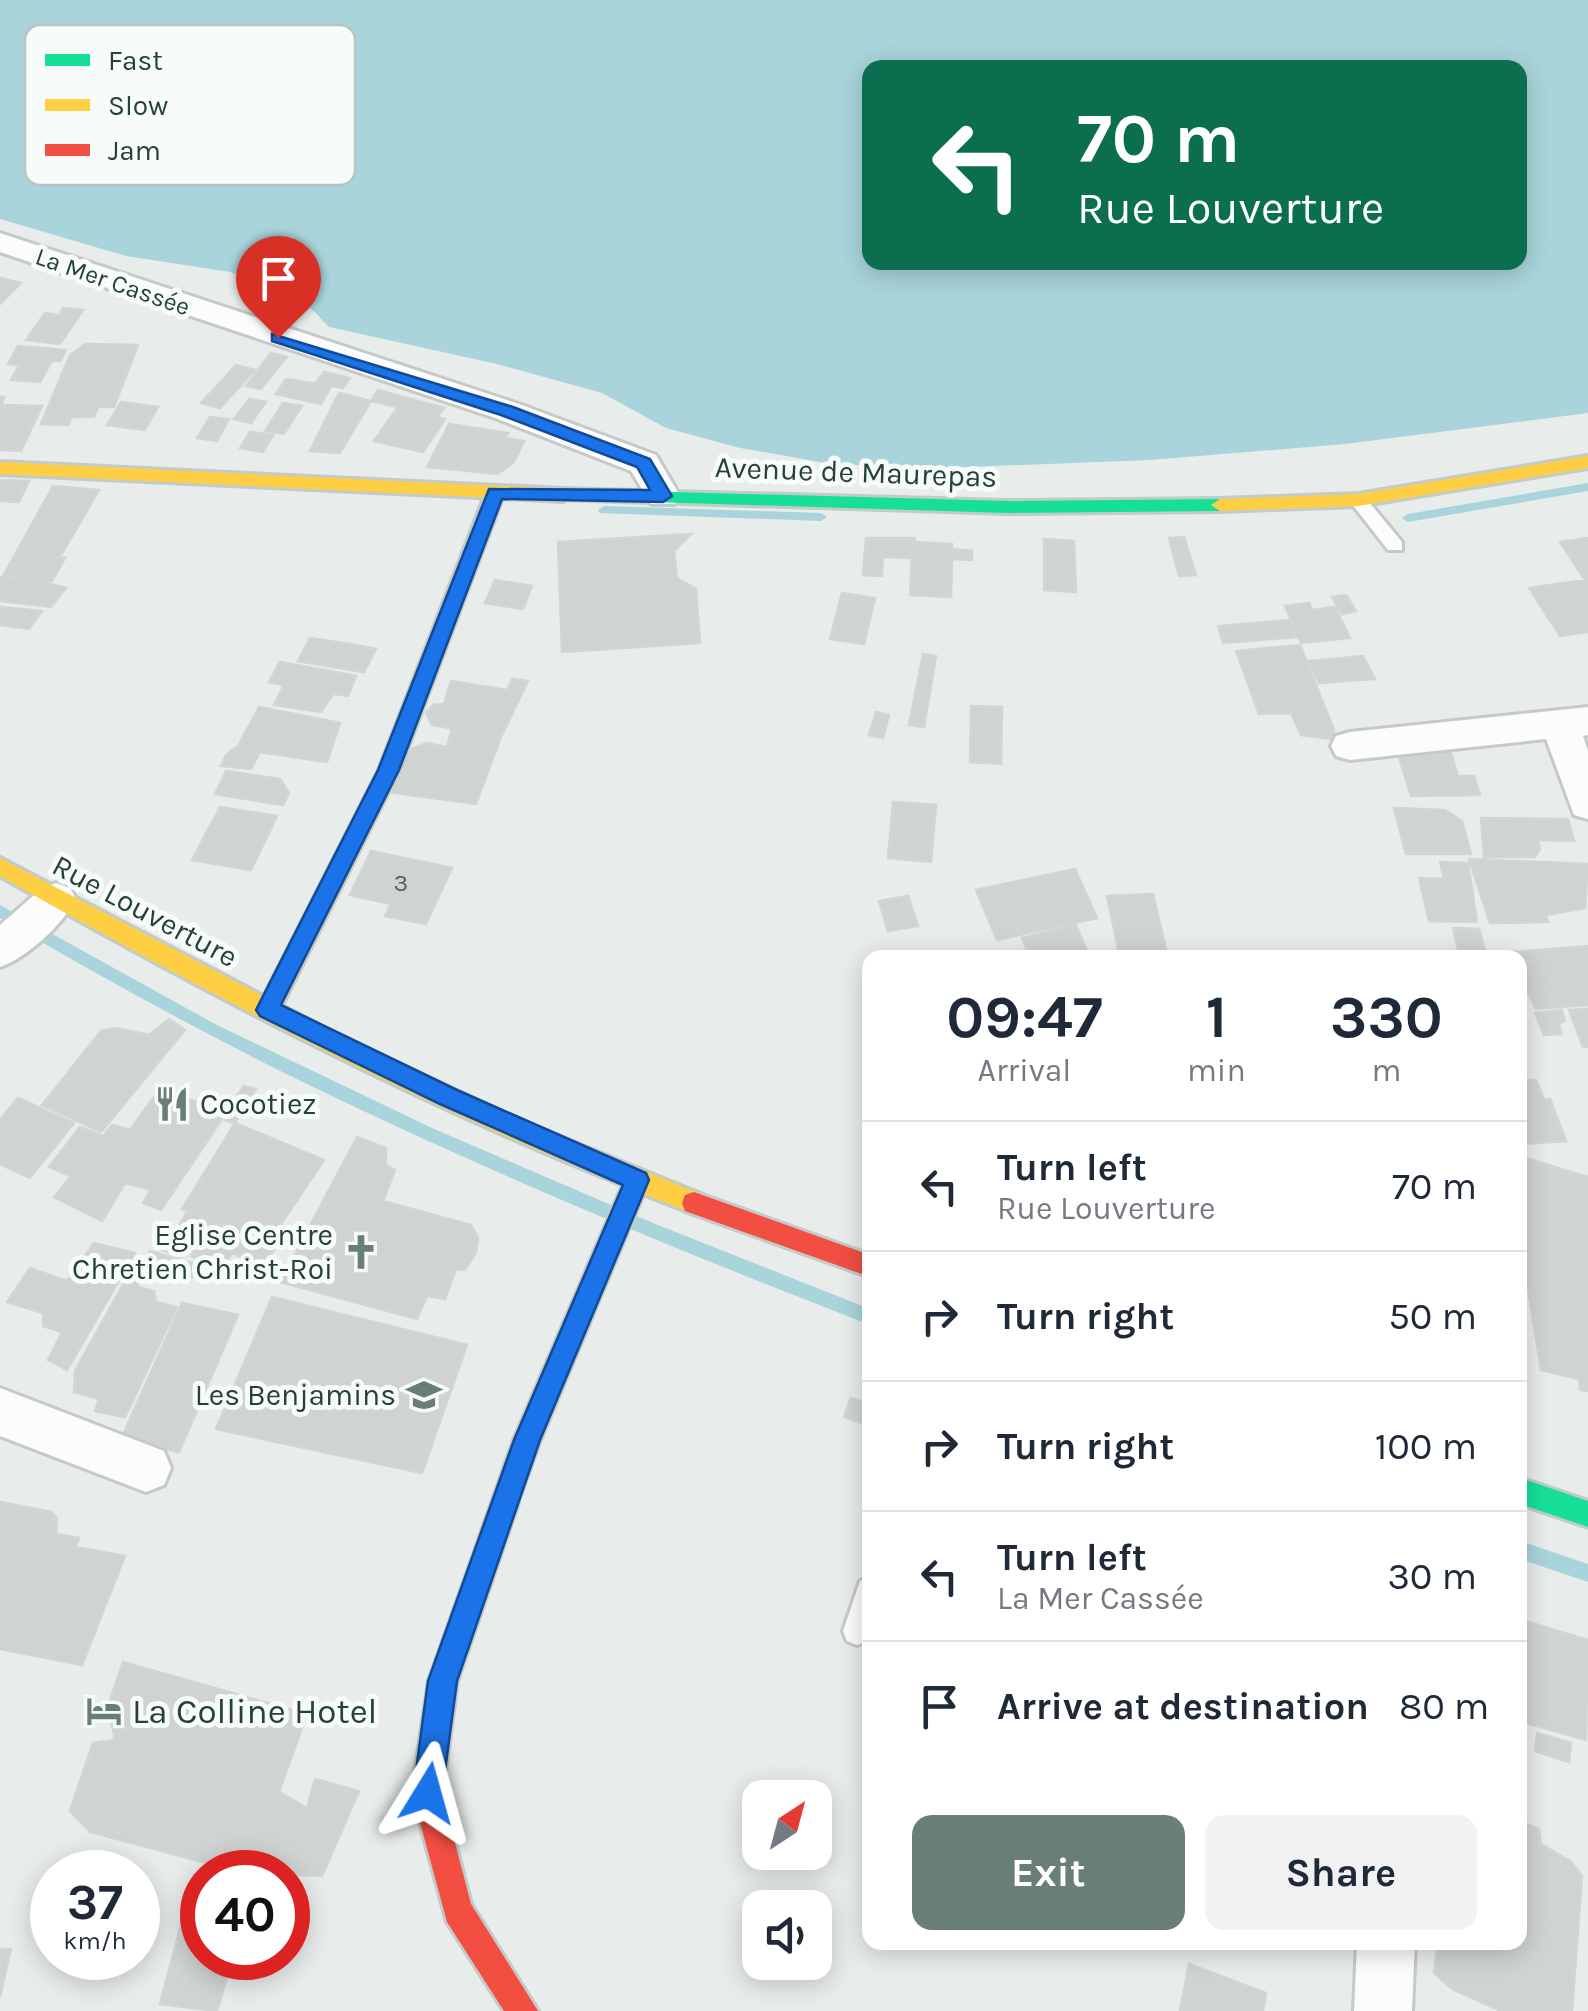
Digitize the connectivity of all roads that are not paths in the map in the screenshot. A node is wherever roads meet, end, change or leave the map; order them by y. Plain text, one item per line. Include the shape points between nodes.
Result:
1 (0, 242) edge
2 (1588, 462) edge
3 (0, 468) edge
4 (495, 493) junction
5 (663, 496) junction
6 (1358, 500) junction
7 (1395, 546) dead end
8 (1574, 724) edge
9 (1350, 746) dead end
10 (1588, 804) edge
11 (0, 866) edge
12 (28, 926) edge
13 (268, 1010) junction
14 (637, 1180) junction
15 (862, 1263) edge
16 (0, 1412) edge
17 (146, 1468) dead end
18 (1527, 1493) edge
19 (1588, 1514) edge
20 (862, 1616) edge
21 (857, 1631) dead end
22 (1386, 1950) edge
23 (522, 2011) edge
24 (1383, 2011) edge

1 - 5 street, La Mer Cassée via 644,463
2 - 6 street, Avenue de Maurepas
3 - 4 street, Avenue de Maurepas
4 - 5 street, Avenue de Maurepas
4 - 13 lane via 389,770
5 - 6 street, Avenue de Maurepas via 1008,507
6 - 7 lane
8 - 9 street
8 - 10 street
11 - 12 street, Rue Louverture
12 - 13 street, Rue Louverture
13 - 14 street, Rue Louverture
14 - 15 street, Rue Louverture
14 - 23 street via 527,1440 443,1681 428,1793 458,1911
16 - 17 street
18 - 19 street
20 - 21 lane
22 - 24 street

